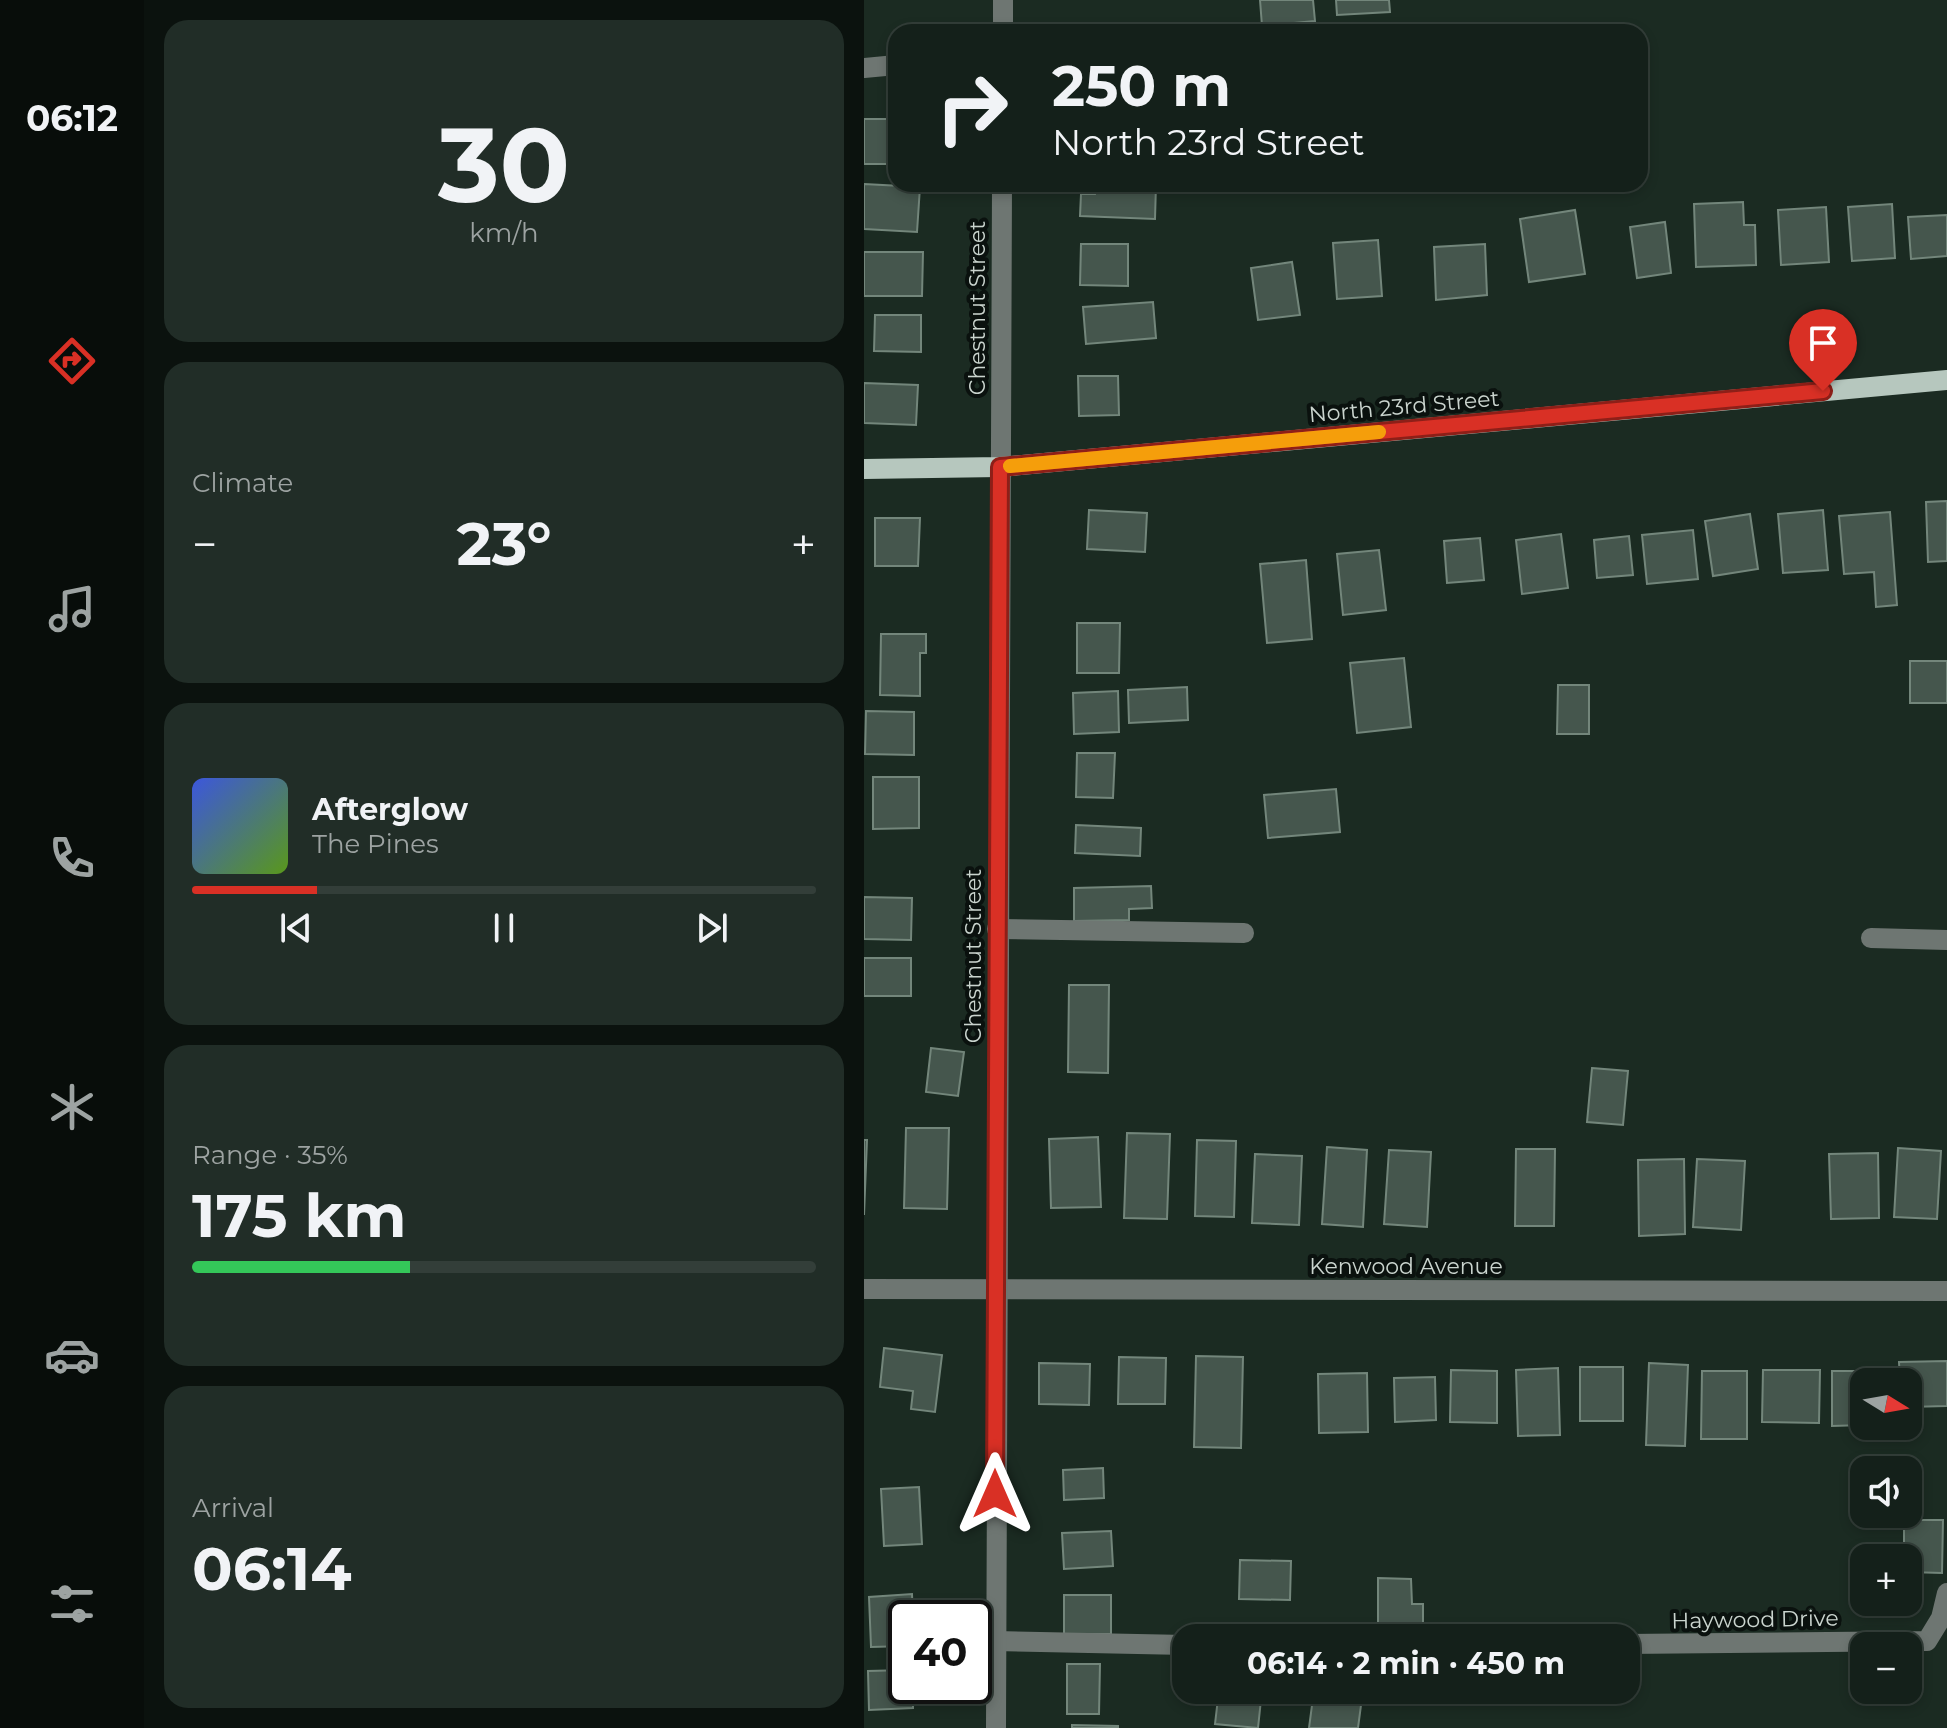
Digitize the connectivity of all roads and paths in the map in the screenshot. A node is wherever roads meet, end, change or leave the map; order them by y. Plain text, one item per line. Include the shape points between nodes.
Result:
1 (1003, 0) edge
2 (1003, 24) edge
3 (888, 66) edge
4 (864, 68) edge
5 (1002, 192) edge
6 (1947, 380) edge
7 (1000, 467) junction
8 (864, 469) edge
9 (997, 929) junction
10 (1244, 933) dead end
11 (1871, 938) dead end
12 (1947, 940) edge
13 (864, 1289) edge
14 (996, 1289) junction
15 (1947, 1291) edge
16 (1947, 1593) edge
17 (995, 1641) junction
18 (1640, 1644) edge
19 (1172, 1645) edge
20 (996, 1728) edge

1 - 2 street
3 - 4 street
5 - 7 street, Chestnut Street
6 - 7 main road, North 23rd Street
7 - 8 main road, North 23rd Street
7 - 9 street, Chestnut Street
9 - 10 street
9 - 14 street, Chestnut Street
11 - 12 street
13 - 14 street, Kenwood Avenue
14 - 15 street, Kenwood Avenue
14 - 17 street, Chestnut Street
16 - 18 street, Haywood Drive via 1941,1618 1927,1641
17 - 19 street
17 - 20 street, Chestnut Street

